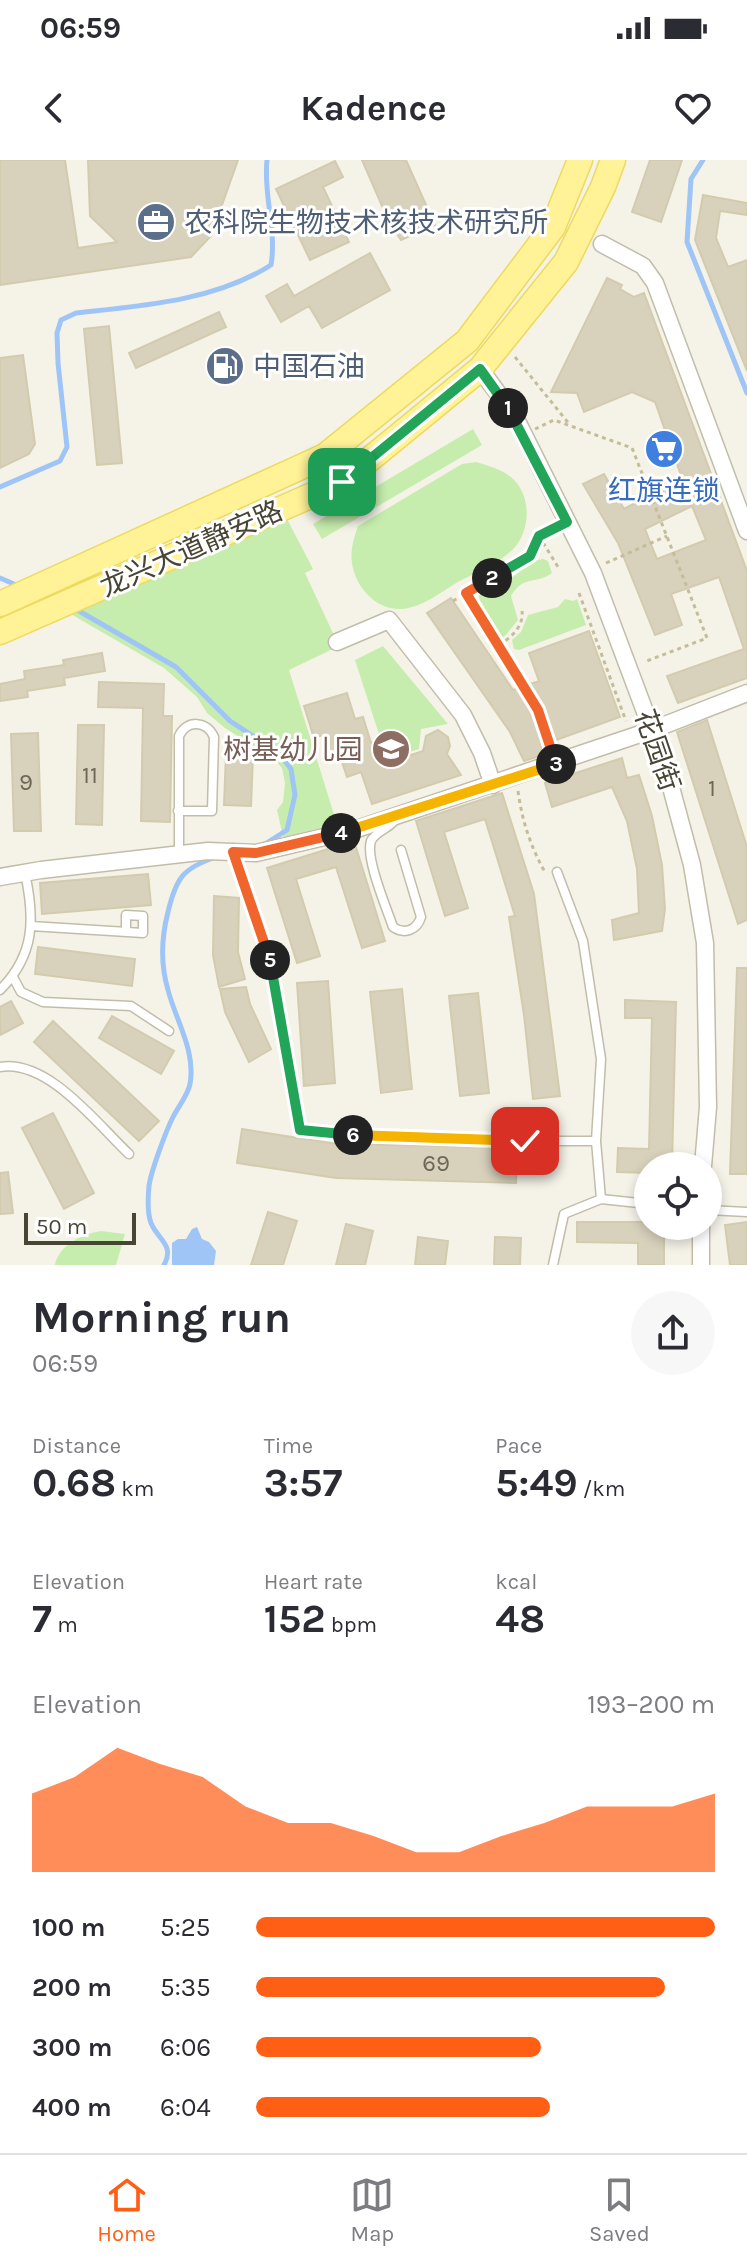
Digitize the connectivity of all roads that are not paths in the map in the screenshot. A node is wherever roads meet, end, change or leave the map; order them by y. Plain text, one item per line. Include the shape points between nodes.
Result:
1 (580, 160) edge
2 (613, 160) edge
3 (602, 244) dead end
4 (480, 369) junction
5 (747, 531) edge
6 (0, 604) edge
7 (0, 632) edge
8 (337, 642) dead end
9 (747, 693) edge
10 (652, 730) junction
11 (493, 785) junction
12 (178, 811) junction
13 (395, 817) junction
14 (401, 850) dead end
15 (233, 852) junction
16 (179, 854) junction
17 (557, 872) dead end
18 (25, 873) junction
19 (0, 877) edge
20 (31, 926) junction
21 (126, 932) dead end
22 (13, 977) junction
23 (0, 990) edge
24 (169, 1031) dead end
25 (0, 1067) edge
26 (596, 1141) junction
27 (704, 1152) edge
28 (129, 1154) dead end
29 (601, 1199) junction
30 (634, 1203) edge
31 (722, 1211) edge
32 (747, 1212) edge
33 (701, 1240) edge
34 (553, 1265) edge
35 (701, 1265) edge

1 - 6 main road, 龙兴大道静安路 via 553,227 467,341 325,456
2 - 4 main road, 龙兴大道静安路 via 566,262
3 - 5 street via 643,266 655,283
4 - 7 main road, 龙兴大道静安路 via 342,482
4 - 10 street, 花园街 via 514,415 592,570
8 - 11 street via 389,620 463,715
9 - 10 street
10 - 11 street
10 - 27 street, 花园街 via 692,865 705,943
11 - 13 street
12 - 12 lane via 179,736 192,723 204,725 214,737 212,811
12 - 16 lane
13 - 14 lane via 373,837 371,859 393,927 409,931 421,917
13 - 15 street via 256,853
15 - 16 street
15 - 26 lane via 271,964 300,1130
16 - 18 street
17 - 26 lane via 583,941 601,1059
18 - 19 street
18 - 20 lane via 33,908
20 - 21 lane
20 - 22 lane via 29,944
22 - 23 lane
22 - 24 lane via 21,992 43,1002 131,1006
25 - 28 lane via 34,1070 58,1086
26 - 29 lane
29 - 30 lane
29 - 34 lane via 564,1214
31 - 32 lane
33 - 35 street

